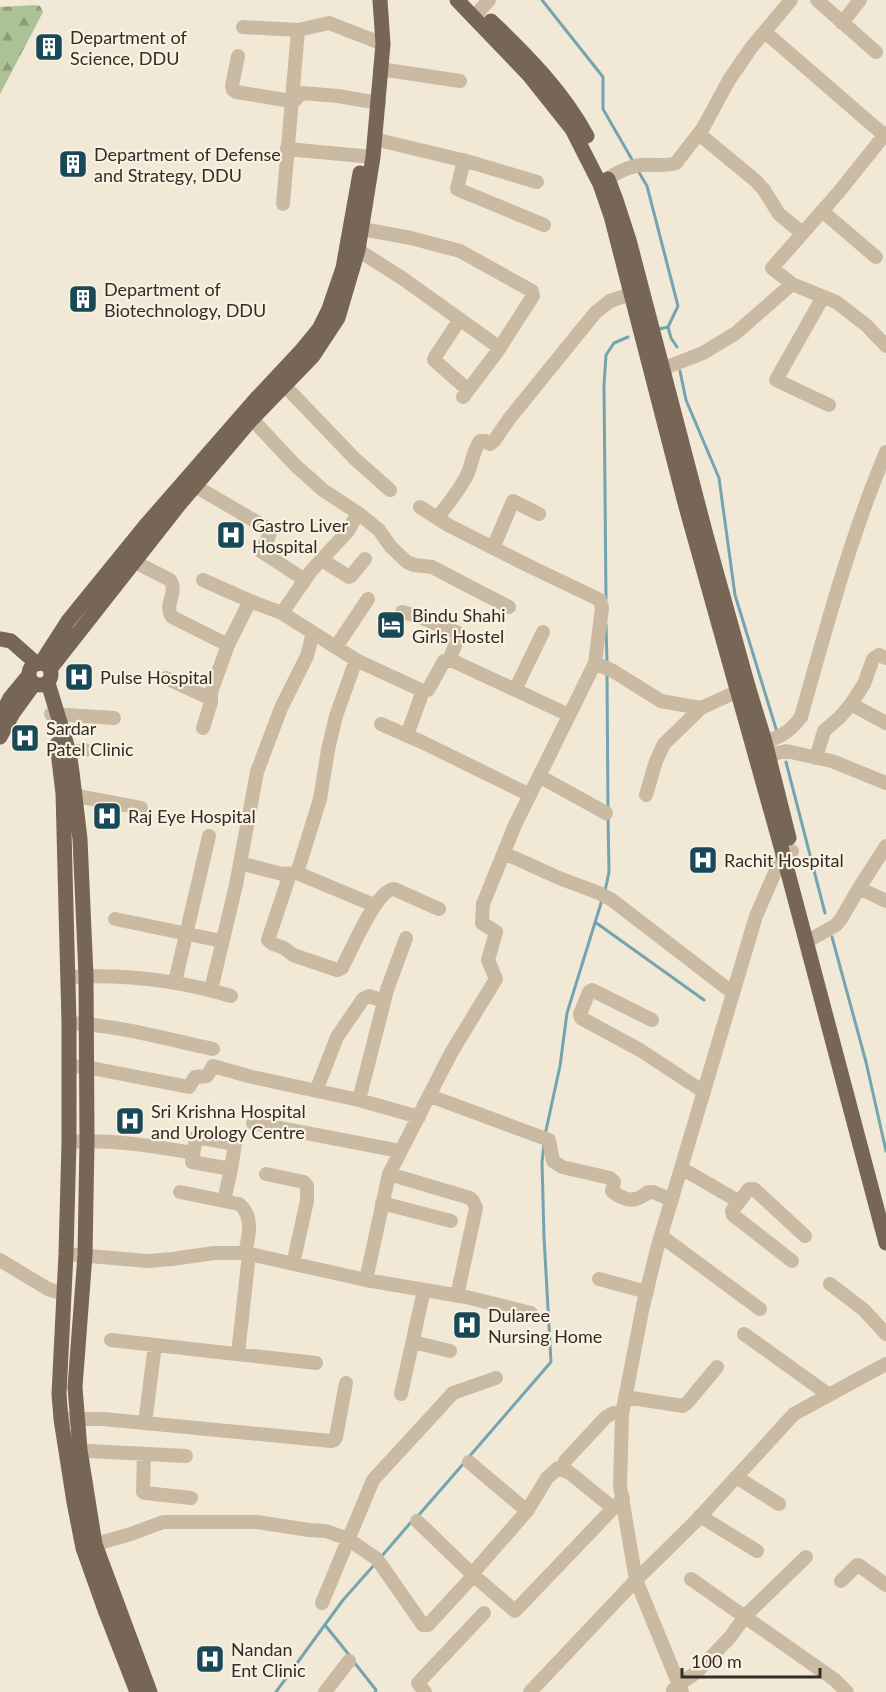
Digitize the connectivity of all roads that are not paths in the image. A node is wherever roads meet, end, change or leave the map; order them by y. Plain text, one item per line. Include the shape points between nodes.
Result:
1 (372, 0) edge
2 (380, 0) edge
3 (457, 0) edge
4 (791, 0) edge
5 (817, 0) edge
6 (860, 0) edge
7 (478, 7) edge
8 (842, 23) junction
9 (243, 27) dead end
10 (298, 30) junction
11 (765, 32) junction
12 (379, 42) junction
13 (876, 52) dead end
14 (238, 56) dead end
15 (380, 69) junction
16 (460, 81) dead end
17 (291, 101) junction
18 (374, 102) junction
19 (699, 134) junction
20 (885, 134) edge
21 (374, 139) junction
22 (288, 149) junction
23 (368, 157) junction
24 (464, 160) junction
25 (604, 181) junction
26 (537, 182) dead end
27 (283, 204) dead end
28 (822, 211) junction
29 (544, 225) dead end
30 (362, 229) junction
31 (802, 233) junction
32 (358, 250) junction
33 (876, 257) dead end
34 (792, 284) junction
35 (636, 292) junction
36 (823, 297) junction
37 (459, 319) junction
38 (886, 346) edge
39 (500, 348) junction
40 (657, 370) junction
41 (284, 385) junction
42 (830, 405) dead end
43 (252, 419) junction
44 (886, 452) edge
45 (195, 486) junction
46 (390, 490) dead end
47 (420, 507) dead end
48 (358, 513) junction
49 (539, 513) dead end
50 (437, 518) junction
51 (493, 548) junction
52 (365, 559) dead end
53 (321, 560) junction
54 (135, 562) junction
55 (203, 580) dead end
56 (305, 580) junction
57 (368, 599) dead end
58 (250, 601) junction
59 (509, 607) dead end
60 (402, 612) dead end
61 (282, 613) junction
62 (543, 632) dead end
63 (313, 633) junction
64 (0, 639) edge
65 (228, 645) junction
66 (336, 647) junction
67 (886, 658) edge
68 (356, 660) junction
69 (449, 660) junction
70 (596, 663) junction
71 (39, 674) junction
72 (166, 678) dead end
73 (742, 689) junction
74 (515, 690) junction
75 (423, 691) junction
76 (211, 699) junction
77 (851, 704) junction
78 (701, 708) junction
79 (54, 714) junction
80 (569, 715) junction
81 (0, 717) edge
82 (114, 718) dead end
83 (886, 723) edge
84 (381, 724) dead end
85 (203, 728) dead end
86 (407, 735) junction
87 (0, 737) edge
88 (86, 750) dead end
89 (761, 750) junction
90 (64, 754) junction
91 (816, 758) junction
92 (539, 776) junction
93 (886, 783) edge
94 (69, 794) junction
95 (530, 795) junction
96 (646, 795) dead end
97 (141, 808) dead end
98 (606, 813) dead end
99 (209, 836) dead end
100 (885, 850) edge
101 (504, 853) junction
102 (788, 853) junction
103 (240, 863) junction
104 (293, 873) junction
105 (859, 888) junction
106 (886, 901) edge
107 (374, 905) junction
108 (439, 909) dead end
109 (115, 920) dead end
110 (186, 934) junction
111 (406, 938) dead end
112 (811, 939) junction
113 (222, 941) junction
114 (86, 976) junction
115 (69, 977) junction
116 (175, 982) junction
117 (211, 990) junction
118 (733, 993) junction
119 (231, 996) dead end
120 (384, 1001) junction
121 (652, 1020) dead end
122 (69, 1023) junction
123 (85, 1024) junction
124 (213, 1049) dead end
125 (69, 1065) junction
126 (86, 1066) junction
127 (316, 1091) junction
128 (704, 1092) junction
129 (430, 1096) junction
130 (359, 1100) junction
131 (419, 1117) junction
132 (253, 1123) dead end
133 (87, 1141) junction
134 (69, 1142) junction
135 (400, 1151) junction
136 (193, 1154) junction
137 (681, 1168) junction
138 (231, 1169) junction
139 (266, 1174) dead end
140 (389, 1174) junction
141 (180, 1192) dead end
142 (672, 1200) junction
143 (224, 1201) junction
144 (738, 1201) junction
145 (382, 1203) junction
146 (886, 1208) edge
147 (451, 1221) dead end
148 (661, 1236) junction
149 (805, 1236) dead end
150 (886, 1243) edge
151 (247, 1253) junction
152 (66, 1254) junction
153 (85, 1255) junction
154 (0, 1260) edge
155 (792, 1261) dead end
156 (293, 1264) junction
157 (599, 1279) dead end
158 (366, 1280) junction
159 (830, 1284) dead end
160 (424, 1290) junction
161 (646, 1292) junction
162 (64, 1294) junction
163 (457, 1296) junction
164 (760, 1309) dead end
165 (531, 1313) dead end
166 (744, 1334) dead end
167 (886, 1334) edge
168 (111, 1340) dead end
169 (413, 1342) junction
170 (154, 1345) junction
171 (450, 1351) dead end
172 (238, 1354) junction
173 (316, 1363) dead end
174 (886, 1364) edge
175 (717, 1367) dead end
176 (496, 1378) dead end
177 (346, 1383) dead end
178 (402, 1394) dead end
179 (830, 1395) junction
180 (625, 1397) junction
181 (622, 1414) junction
182 (61, 1419) junction
183 (77, 1419) junction
184 (145, 1423) junction
185 (73, 1450) junction
186 (144, 1454) junction
187 (186, 1456) dead end
188 (469, 1462) dead end
189 (564, 1469) junction
190 (736, 1477) junction
191 (191, 1498) dead end
192 (618, 1503) junction
193 (779, 1504) dead end
194 (527, 1511) junction
195 (700, 1516) junction
196 (417, 1521) dead end
197 (348, 1539) junction
198 (89, 1546) junction
199 (757, 1551) dead end
200 (806, 1557) dead end
201 (473, 1575) junction
202 (691, 1579) dead end
203 (636, 1580) junction
204 (841, 1581) dead end
205 (886, 1585) edge
206 (322, 1603) dead end
207 (484, 1613) dead end
208 (745, 1616) junction
209 (349, 1661) dead end
210 (677, 1690) edge
211 (136, 1692) edge
212 (150, 1692) edge
213 (325, 1692) edge
214 (425, 1692) edge
215 (531, 1692) edge
216 (847, 1692) edge

1 - 12 main road
2 - 12 main road
3 - 7 main road
4 - 11 street
5 - 8 street
6 - 8 street
7 - 25 main road via 572,129
8 - 13 street
9 - 10 street
10 - 12 street via 329,23
10 - 17 street
11 - 19 street via 729,80
11 - 20 street
12 - 15 main road
12 - 18 main road
14 - 17 street via 233,90
15 - 16 street
15 - 18 main road
17 - 18 street via 302,93
17 - 22 street
18 - 21 main road
18 - 23 main road
19 - 25 street via 670,166 636,166
19 - 31 street via 756,181 779,214
20 - 28 street
21 - 23 main road
21 - 24 street
22 - 23 street
22 - 27 street
23 - 30 main road
23 - 71 main road via 343,268 319,329 146,525 68,621
24 - 26 street
24 - 29 street via 457,189
25 - 35 main road
28 - 31 street
28 - 33 street
30 - 32 main road
30 - 39 street via 460,250 532,291 533,296
31 - 34 street via 772,268
32 - 37 street
32 - 41 main road via 338,318 313,356
34 - 36 street
34 - 40 street via 736,333 703,353
35 - 40 main road
35 - 50 street via 610,301 594,313 494,441 480,441 462,485
36 - 38 street via 866,325
36 - 42 street via 776,380
37 - 39 street
37 - 39 street via 434,360 466,393
40 - 73 main road via 686,507
41 - 43 main road
41 - 46 street
43 - 45 main road
43 - 48 street via 323,490
44 - 89 street via 849,550 801,717 794,727
45 - 54 main road
45 - 56 street via 267,528 270,533 262,552
47 - 50 street
48 - 53 street via 348,531
48 - 59 street via 407,562 432,567
49 - 51 street via 513,501
50 - 51 street
51 - 70 street via 600,600
52 - 53 street via 349,577
53 - 56 street
54 - 65 street via 174,584 168,609 172,617
54 - 71 main road
55 - 58 street
56 - 61 street
57 - 66 street
58 - 61 street
58 - 65 street
60 - 69 street via 458,633
61 - 63 street
62 - 74 street
63 - 66 street
63 - 103 street via 307,656 281,708 257,772
64 - 71 main road
65 - 76 street
66 - 68 street
67 - 77 street via 879,655 873,659
68 - 75 street
68 - 104 street via 336,716 320,799
69 - 74 street
69 - 75 street via 444,661 428,690
70 - 78 street via 662,701
70 - 80 street
71 - 79 main road
71 - 81 main road via 10,698
71 - 87 main road
72 - 76 street
73 - 78 street
73 - 89 main road
74 - 80 street
75 - 86 street
76 - 85 street
77 - 83 street
77 - 91 street via 824,731
78 - 96 street via 664,744
79 - 82 street
79 - 90 main road
80 - 92 street
84 - 86 street
86 - 95 street
88 - 90 street
89 - 91 street
89 - 102 main road
90 - 94 main road
91 - 93 street
92 - 95 street
92 - 98 street
94 - 97 street
94 - 114 main road via 80,839
94 - 115 main road
95 - 101 street
99 - 110 street
100 - 105 street
101 - 118 street via 606,897
101 - 129 street via 483,904 482,923 496,932 488,960 496,979
102 - 112 main road
102 - 118 street via 756,916
103 - 104 street via 282,874
103 - 113 street
104 - 107 street
104 - 107 street via 268,937 293,955 340,970
105 - 106 street
105 - 112 street via 841,920
107 - 108 street via 391,888
109 - 110 street
110 - 113 street
110 - 116 street
111 - 120 street
112 - 146 main road
112 - 150 main road
113 - 117 street
114 - 115 street
114 - 116 street
114 - 123 main road
115 - 122 main road
116 - 117 street
117 - 119 street
118 - 128 street
120 - 127 street via 369,996 363,999 337,1037
120 - 130 street
121 - 128 street via 592,990 580,1014
122 - 123 street
122 - 125 main road
123 - 124 street
123 - 126 main road
125 - 126 street
125 - 134 main road
126 - 127 street via 189,1087 195,1077 207,1076 213,1066
126 - 133 main road
127 - 130 street
128 - 137 street
129 - 131 street
129 - 142 street via 549,1140 553,1161 562,1167 610,1178 617,1196 634,1200 653,1192
130 - 131 street
131 - 135 street
132 - 135 street
133 - 134 street
133 - 136 street via 144,1144
133 - 153 main road
134 - 152 main road
135 - 140 street
136 - 138 street via 192,1162
136 - 138 street via 196,1137 235,1144
137 - 142 street
137 - 144 street
138 - 143 street
139 - 156 street via 307,1186
140 - 145 street
140 - 163 street via 473,1200 476,1208
141 - 143 street
142 - 148 street
143 - 151 street via 243,1206 250,1229
144 - 149 street via 754,1189
144 - 155 street via 733,1215
145 - 147 street
145 - 158 street
148 - 161 street
148 - 164 street
151 - 153 street via 147,1261
151 - 156 street
151 - 172 street
152 - 153 street
152 - 162 main road
153 - 183 main road via 75,1387
154 - 162 street via 48,1289
156 - 158 street
157 - 161 street
158 - 160 street
159 - 167 street via 864,1310
160 - 163 street
160 - 169 street
161 - 180 street
162 - 182 main road
163 - 165 street
166 - 179 street
168 - 170 street
169 - 171 street
169 - 178 street
170 - 172 street
170 - 184 street
172 - 173 street
174 - 179 street
175 - 180 street via 683,1406
176 - 197 street via 453,1393 437,1410 373,1480
177 - 184 street via 336,1437 331,1441
179 - 190 street via 794,1414
180 - 181 street
181 - 189 street via 606,1417 565,1461
181 - 192 street
182 - 183 street
182 - 185 main road
183 - 184 street
183 - 185 main road
185 - 186 street
185 - 198 main road via 74,1502
186 - 187 street
186 - 191 street via 143,1492
188 - 194 street
189 - 192 street
189 - 194 street via 553,1471
190 - 193 street
190 - 195 street
192 - 201 street via 515,1611
192 - 203 street
194 - 201 street
195 - 199 street
195 - 203 street
196 - 201 street
197 - 198 street via 326,1531 256,1522 163,1522
197 - 201 street via 377,1559 425,1625
197 - 206 street
198 - 211 main road via 105,1610
198 - 212 main road
200 - 208 street
202 - 208 street
203 - 210 street
203 - 215 street
204 - 205 street via 857,1565
207 - 214 street via 418,1683
208 - 210 street via 731,1636
208 - 216 street
209 - 213 street

